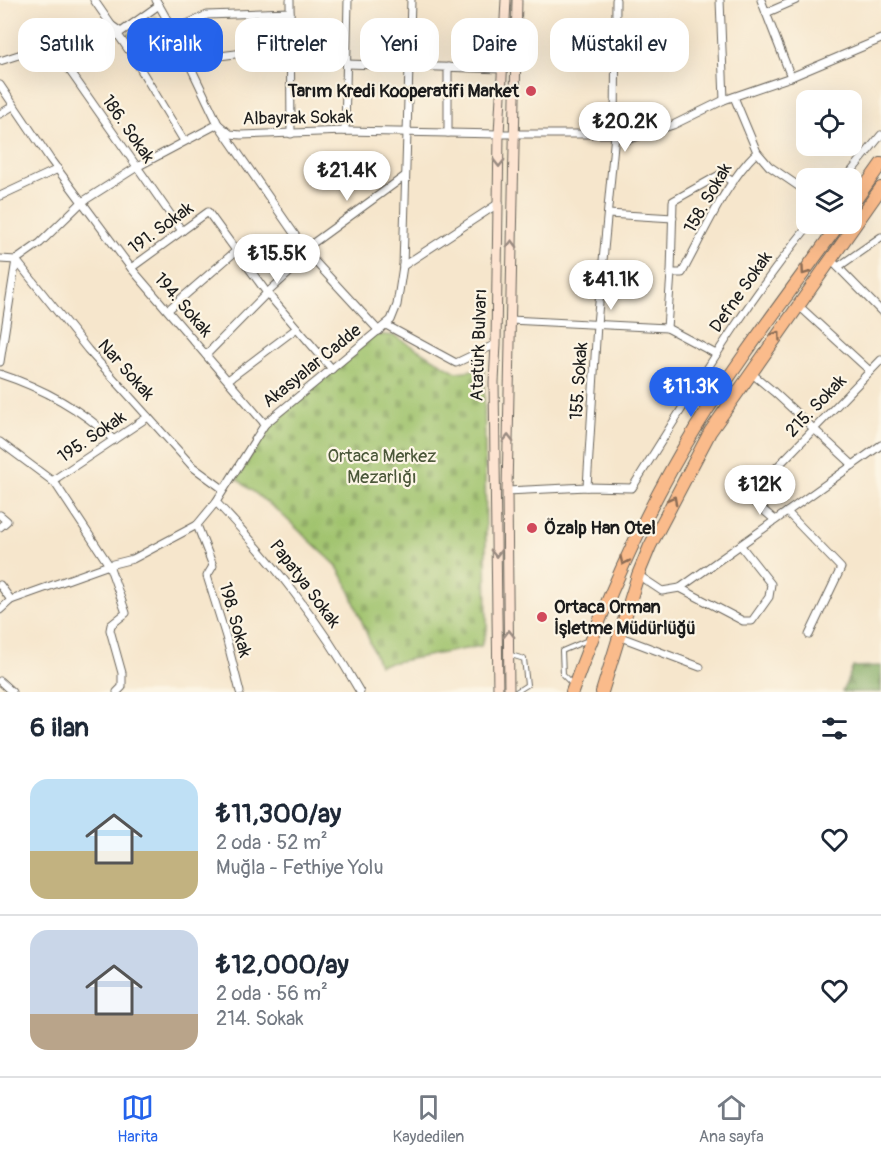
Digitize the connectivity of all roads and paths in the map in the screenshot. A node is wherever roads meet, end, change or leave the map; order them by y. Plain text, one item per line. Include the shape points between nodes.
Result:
1 (94, 0) edge
2 (290, 0) edge
3 (348, 0) edge
4 (411, 0) edge
5 (506, 0) edge
6 (517, 0) edge
7 (616, 0) edge
8 (720, 0) edge
9 (760, 0) edge
10 (796, 0) edge
11 (158, 2) edge
12 (290, 12) junction
13 (766, 13) junction
14 (106, 18) edge
15 (167, 18) edge
16 (200, 18) edge
17 (290, 18) edge
18 (348, 18) edge
19 (410, 18) edge
20 (505, 18) edge
21 (115, 28) edge
22 (115, 31) edge
23 (881, 39) edge
24 (127, 48) edge
25 (18, 56) edge
26 (0, 62) edge
27 (439, 66) edge
28 (448, 67) junction
29 (451, 67) edge
30 (71, 72) edge
31 (142, 72) edge
32 (194, 72) edge
33 (290, 72) edge
34 (347, 72) edge
35 (408, 72) edge
36 (502, 72) edge
37 (791, 77) junction
38 (0, 85) edge
39 (734, 97) junction
40 (724, 100) junction
41 (13, 106) junction
42 (0, 114) edge
43 (218, 124) junction
44 (345, 131) junction
45 (408, 131) junction
46 (448, 133) junction
47 (291, 134) junction
48 (499, 134) junction
49 (513, 134) junction
50 (615, 134) junction
51 (881, 135) edge
52 (184, 141) junction
53 (757, 152) junction
54 (881, 164) edge
55 (137, 167) junction
56 (854, 168) edge
57 (58, 169) junction
58 (405, 176) junction
59 (732, 182) junction
60 (796, 184) edge
61 (881, 188) edge
62 (862, 191) edge
63 (0, 196) edge
64 (82, 201) junction
65 (499, 203) junction
66 (608, 214) junction
67 (673, 218) junction
68 (182, 231) junction
69 (802, 234) edge
70 (832, 234) edge
71 (881, 237) edge
72 (236, 251) junction
73 (307, 252) junction
74 (0, 260) edge
75 (16, 260) junction
76 (834, 263) junction
77 (403, 266) junction
78 (131, 268) junction
79 (671, 273) junction
80 (267, 292) junction
81 (798, 305) junction
82 (168, 310) junction
83 (881, 311) edge
84 (510, 320) junction
85 (597, 324) junction
86 (386, 325) junction
87 (297, 328) junction
88 (667, 328) junction
89 (379, 331) junction
90 (496, 344) junction
91 (716, 354) junction
92 (206, 355) junction
93 (881, 360) edge
94 (0, 362) edge
95 (332, 369) junction
96 (870, 371) junction
97 (750, 372) junction
98 (0, 374) edge
99 (228, 380) junction
100 (148, 417) junction
101 (265, 424) junction
102 (815, 429) junction
103 (114, 440) junction
104 (0, 442) edge
105 (881, 445) edge
106 (853, 465) junction
107 (52, 481) junction
108 (587, 487) junction
109 (223, 489) junction
110 (507, 491) junction
111 (216, 502) junction
112 (787, 512) junction
113 (0, 515) edge
114 (775, 520) junction
115 (197, 525) junction
116 (0, 527) edge
117 (741, 546) junction
118 (109, 564) junction
119 (638, 575) junction
120 (0, 585) edge
121 (680, 588) junction
122 (11, 600) junction
123 (0, 610) edge
124 (809, 635) dead end
125 (618, 636) junction
126 (592, 639) junction
127 (509, 655) junction
128 (700, 667) dead end
129 (122, 679) junction
130 (0, 681) edge
131 (573, 689) edge
132 (12, 692) edge
133 (117, 692) edge
134 (128, 692) edge
135 (240, 692) edge
136 (360, 692) edge
137 (498, 692) edge
138 (509, 692) edge
139 (516, 692) edge
140 (602, 692) edge

1 - 14 street
2 - 12 street
3 - 18 street
4 - 19 street, Akasyalar Cadde
5 - 20 main road, Atatürk Bulvarı
6 - 49 main road, Atatürk Bulvarı
7 - 50 street, 155. Sokak
8 - 40 street
9 - 13 street
10 - 13 street
11 - 15 street
11 - 21 street via 121,32
12 - 16 street
12 - 17 street
13 - 37 street
22 - 24 street
23 - 37 street, Albayrak Sokak
25 - 26 street
27 - 28 street
28 - 29 street
28 - 46 street
30 - 55 street, 186. Sokak
31 - 52 street
32 - 43 street
33 - 47 street
34 - 44 street
35 - 45 street, Akasyalar Cadde
36 - 48 main road, Atatürk Bulvarı
37 - 39 street, Albayrak Sokak
38 - 41 street, 194. Sokak
39 - 40 street, Albayrak Sokak
39 - 53 street
40 - 50 street, Albayrak Sokak via 673,125 627,140
41 - 42 street
41 - 57 street, 194. Sokak
43 - 47 street, Albayrak Sokak via 230,134
43 - 52 street, Albayrak Sokak
43 - 73 street
44 - 45 street, Albayrak Sokak
44 - 47 street, Albayrak Sokak
45 - 46 street, Albayrak Sokak
45 - 58 street, Akasyalar Cadde
46 - 48 street, Albayrak Sokak
48 - 49 street, Albayrak Sokak
48 -> 65 main road, Atatürk Bulvarı
49 - 50 street, Albayrak Sokak
84 -> 49 main road, Atatürk Bulvarı
50 - 66 street, 155. Sokak
51 - 56 street
52 - 55 street, Albayrak Sokak
53 - 59 street, 158. Sokak
53 - 60 street via 769,166
54 - 62 highway
55 - 64 street, Albayrak Sokak
55 - 68 street, 186. Sokak
57 - 63 street
57 - 64 street, 194. Sokak
58 - 73 street
58 - 77 street, Akasyalar Cadde
59 - 67 street via 721,174 673,201
59 - 79 street, 158. Sokak via 682,273
61 - 76 highway
64 - 75 street, Albayrak Sokak via 40,243
64 - 78 street, 194. Sokak
65 - 77 street
65 - 90 main road, Atatürk Bulvarı
66 - 67 street
66 - 85 street, 155. Sokak
67 - 79 street
68 - 72 street, 191. Sokak via 208,212
68 - 78 street, 191. Sokak
69 - 91 street, Defne Sokak
70 -> 126 highway via 696,427 643,521
71 - 76 street
72 - 80 street
72 - 82 street
73 - 80 street
73 - 89 street
74 - 75 street
75 - 94 street
75 - 100 street, Nar Sokak
76 - 81 highway
76 - 83 street
77 - 86 street, Akasyalar Cadde via 397,304
78 - 82 street, 194. Sokak
79 - 88 street
80 - 87 street
80 - 92 street
81 - 96 street
97 -> 81 highway
82 - 92 street, 194. Sokak
84 - 85 street
110 -> 84 main road, Atatürk Bulvarı
85 - 88 street
85 - 108 street, 155. Sokak
86 - 89 street, Akasyalar Cadde
86 - 90 street via 456,363
87 - 95 street
87 - 99 street
88 - 91 street
89 - 95 street, Akasyalar Cadde
90 -> 137 main road, Atatürk Bulvarı
91 - 108 street, Defne Sokak via 633,488
92 - 99 street, 194. Sokak
93 - 96 street, 215. Sokak
95 - 101 street, Akasyalar Cadde
96 - 102 street, 215. Sokak
97 - 102 street
119 -> 97 highway via 663,517 704,441
98 - 103 street via 70,405
99 - 101 street, 194. Sokak
100 - 103 street, 195. Sokak
100 - 109 street, Nar Sokak via 193,467
101 - 109 street, Akasyalar Cadde
102 - 106 street
102 - 114 street, 215. Sokak via 748,497
103 - 107 street, 195. Sokak
104 - 107 street
105 - 106 street
106 - 112 street
107 - 118 street
108 - 110 street, Defne Sokak
109 - 111 street, Akasyalar Cadde
127 -> 110 main road, Atatürk Bulvarı
111 - 115 street, Akasyalar Cadde
111 - 136 street, Papatya Sokak via 308,608
112 - 114 street
112 - 124 street via 841,568
113 - 116 street via 7,522
114 - 117 street
115 - 118 street, Akasyalar Cadde via 133,559
115 - 135 street, 198. Sokak via 213,566 207,576
117 - 121 street
117 - 121 street via 771,584 769,597 752,621 743,621
118 - 122 street, Akasyalar Cadde
118 - 129 street via 126,613 110,630
119 - 121 street via 662,591
119 - 125 highway
120 - 122 street
122 - 123 street, Akasyalar Cadde
125 - 128 street
125 - 140 highway
126 - 131 highway
126 - 131 lane via 562,651 563,675
127 - 138 main road, Atatürk Bulvarı
127 - 139 lane via 524,659 527,685
129 - 133 street
129 - 134 street
130 - 132 street

